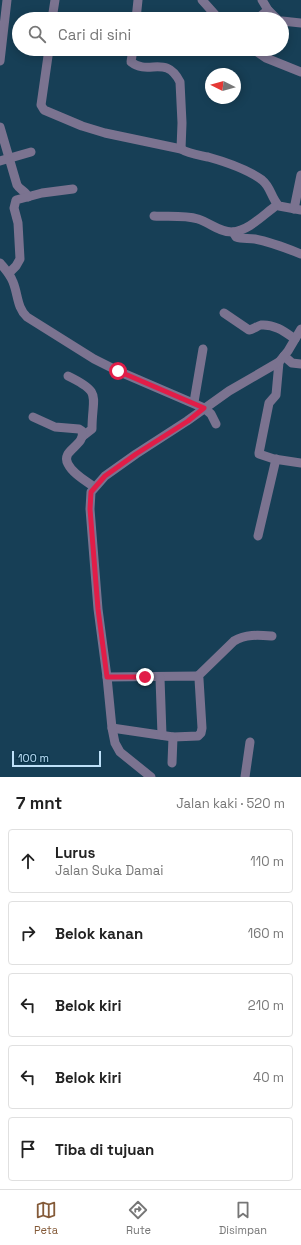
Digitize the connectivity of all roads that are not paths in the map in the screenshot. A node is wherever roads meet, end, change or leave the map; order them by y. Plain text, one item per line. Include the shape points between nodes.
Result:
1 (0, 0) edge
2 (7, 0) edge
3 (55, 0) edge
4 (138, 0) edge
5 (202, 0) edge
6 (262, 0) edge
7 (268, 10) joint
8 (53, 12) edge
9 (137, 12) edge
10 (213, 12) edge
11 (265, 12) edge
12 (289, 22) edge
13 (301, 23) edge
14 (47, 56) edge
15 (132, 56) edge
16 (263, 56) edge
17 (0, 61) edge
18 (301, 72) edge
19 (0, 127) edge
20 (181, 149) junction
21 (32, 152) dead end
22 (10, 158) junction
23 (0, 161) edge
24 (301, 175) edge
25 (73, 188) dead end
26 (28, 197) junction
27 (277, 205) junction
28 (298, 209) edge
29 (154, 216) dead end
30 (253, 223) junction
31 (233, 232) junction
32 (253, 239) junction
33 (301, 254) edge
34 (0, 264) edge
35 (9, 273) junction
36 (224, 313) dead end
37 (301, 329) edge
38 (295, 339) junction
39 (202, 348) dead end
40 (281, 359) junction
41 (301, 364) edge
42 (68, 376) dead end
43 (194, 402) junction
44 (204, 408) junction
45 (33, 417) dead end
46 (216, 424) dead end
47 (83, 436) junction
48 (276, 459) junction
49 (301, 463) edge
50 (94, 487) junction
51 (258, 536) dead end
52 (272, 636) dead end
53 (198, 676) junction
54 (107, 677) junction
55 (160, 678) junction
56 (112, 728) junction
57 (162, 735) junction
58 (173, 737) junction
59 (250, 742) dead end
60 (172, 763) dead end
61 (151, 777) edge
62 (245, 777) edge

1 - 2 street
2 - 17 street
3 - 8 street
4 - 9 street
5 - 10 street
6 - 7 street
7 - 11 street
12 - 13 street
14 - 20 street via 41,105 44,110 105,133
15 - 20 street via 131,62 137,67 163,66 180,82
16 - 18 street
19 - 22 street
20 - 27 street via 218,160 255,176 266,184
21 - 22 street
22 - 23 street
22 - 26 street via 17,185
24 - 28 street
25 - 26 street
26 - 35 street via 15,202 20,259
27 - 28 street
27 - 30 street
29 - 31 street via 191,218 218,230
30 - 31 street
30 - 32 street
31 - 32 street via 238,238
32 - 33 street
34 - 35 street
35 - 43 street via 20,308 27,317 94,359
36 - 38 street via 249,330 263,325 271,326 279,328
37 - 38 street
38 - 40 street
39 - 43 street
40 - 41 street
40 - 44 street
40 - 48 street via 276,395 269,403 259,453
42 - 47 street via 90,388 94,396 92,429
43 - 44 street
44 - 46 street
44 - 50 street via 105,476
45 - 47 street via 55,427 79,429
47 - 50 street via 66,457 73,470
48 - 49 street
48 - 51 street
50 - 54 street via 91,492 90,509 98,609
52 - 53 street via 251,635 234,641
53 - 55 street
53 - 58 street via 201,733 198,736
54 - 55 street
54 - 56 street
55 - 57 street
56 - 57 street
56 - 61 street via 117,749
57 - 58 street
58 - 60 street
59 - 62 street

